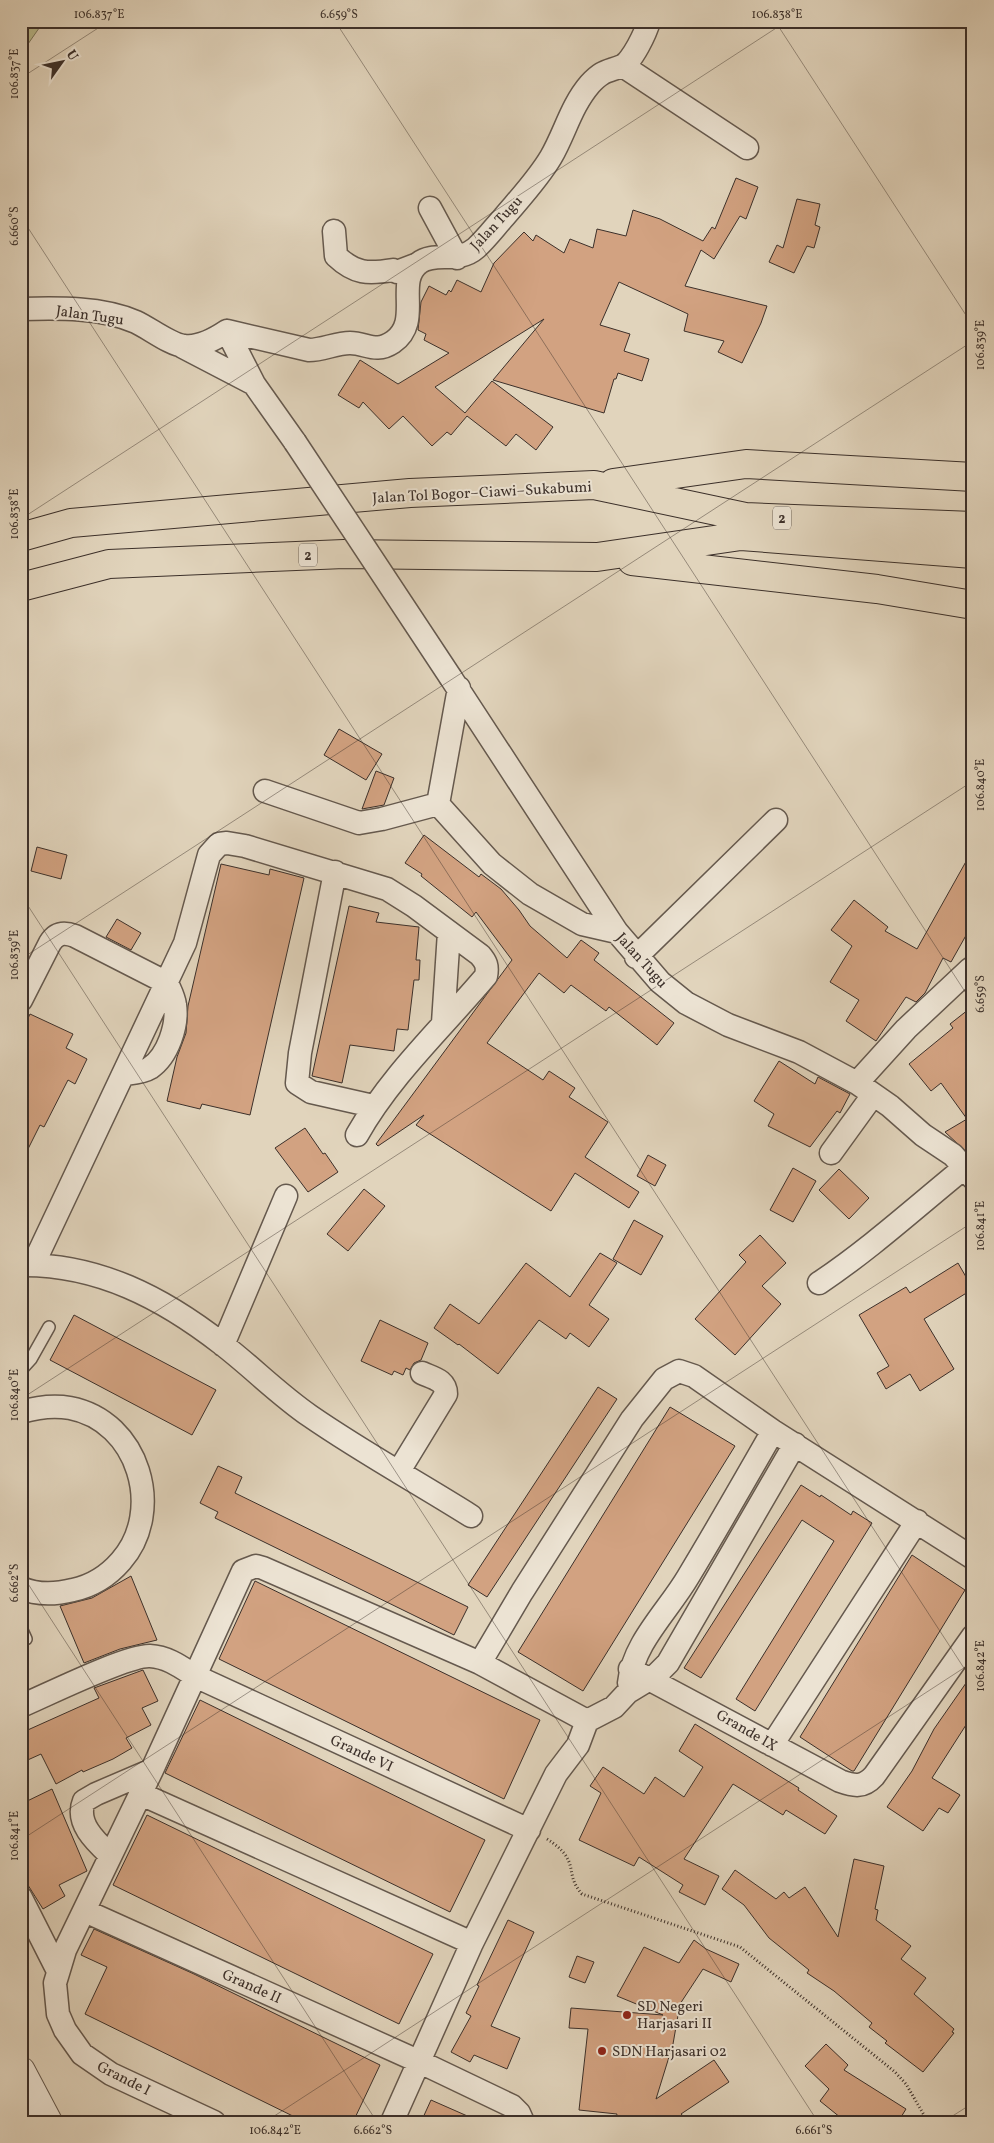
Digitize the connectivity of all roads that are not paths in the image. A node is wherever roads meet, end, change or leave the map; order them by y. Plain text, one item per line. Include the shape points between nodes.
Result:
1 (649, 21) edge
2 (623, 66) junction
3 (747, 148) dead end
4 (430, 208) dead end
5 (334, 231) dead end
6 (456, 258) junction
7 (418, 264) junction
8 (21, 309) edge
9 (227, 331) junction
10 (183, 346) junction
11 (254, 384) junction
12 (973, 477) edge
13 (594, 486) junction
14 (973, 526) edge
15 (21, 537) edge
16 (973, 554) edge
17 (597, 557) junction
18 (21, 586) edge
19 (973, 606) edge
20 (455, 683) junction
21 (265, 791) dead end
22 (438, 804) junction
23 (776, 820) dead end
24 (335, 872) junction
25 (449, 932) junction
26 (617, 932) junction
27 (636, 957) junction
28 (970, 969) dead end
29 (166, 983) junction
30 (21, 1000) edge
31 (443, 1023) junction
32 (865, 1089) junction
33 (373, 1106) junction
34 (357, 1135) dead end
35 (831, 1153) dead end
36 (969, 1173) edge
37 (286, 1196) dead end
38 (27, 1265) edge
39 (819, 1284) dead end
40 (49, 1327) dead end
41 (223, 1345) junction
42 (21, 1370) edge
43 (422, 1373) dead end
44 (21, 1412) edge
45 (774, 1431) junction
46 (795, 1444) junction
47 (399, 1471) junction
48 (471, 1516) dead end
49 (917, 1521) junction
50 (973, 1558) edge
51 (21, 1588) edge
52 (21, 1628) edge
53 (973, 1636) edge
54 (26, 1639) dead end
55 (480, 1663) junction
56 (630, 1669) junction
57 (195, 1676) junction
58 (650, 1679) junction
59 (628, 1692) junction
60 (21, 1706) edge
61 (587, 1721) junction
62 (772, 1745) junction
63 (152, 1770) junction
64 (141, 1794) junction
65 (529, 1830) junction
66 (110, 1855) junction
67 (21, 1898) edge
68 (85, 1911) junction
69 (472, 1943) junction
70 (58, 1971) junction
71 (420, 2062) junction
72 (21, 2071) edge
73 (48, 2122) edge
74 (214, 2122) edge
75 (392, 2122) edge
76 (523, 2122) edge

1 - 2 street via 634,53
2 - 3 street
2 - 6 street, Jalan Tugu via 605,70 591,83 572,109 568,125 542,172 477,248
4 - 6 street
5 - 7 street, Jalan Tugu via 336,256 346,266 360,272 398,272
6 - 7 street, Jalan Tugu via 430,259
7 - 9 street via 408,278 407,324 397,339 383,347 348,343 309,350
8 - 10 street, Jalan Tugu via 98,313 134,322
9 - 10 street via 203,344
9 - 11 street, Jalan Tugu
10 - 11 street, Jalan Tugu
11 - 20 street, Jalan Tugu, bridge
12 - 13 highway via 746,464
13 - 14 highway, Jalan Tol Bogor–Ciawi–Sukabumi / 2 via 746,517
13 - 15 highway, Jalan Tol Bogor–Ciawi–Sukabumi / 2 via 410,493 81,522
16 - 17 highway, 2 via 741,536
17 - 18 highway, 2 via 344,554 110,564
17 - 19 highway via 877,589
20 - 22 street
20 - 26 street, Jalan Tugu
21 - 22 street via 359,823
22 - 26 street via 492,864 530,894 582,924
23 - 27 street
24 - 25 street via 387,889
24 - 29 street via 245,846 219,844 209,855 190,929
24 - 33 street via 297,1083 311,1092
25 - 31 street
25 - 31 street via 480,954 488,969 486,976
26 - 27 street, Jalan Tugu
27 - 32 street, Jalan Tugu via 686,1003 728,1025 799,1052
28 - 32 street via 906,1029
29 - 30 street via 75,936 60,934 50,943
29 - 38 street via 124,1074
31 - 33 street
32 - 35 street
32 - 36 street, Jalan Tugu via 953,1156
33 - 34 street
36 - 39 street
37 - 41 street
38 - 41 street via 90,1273 114,1280 158,1300
40 - 42 lane
41 - 47 street via 268,1385 310,1416
43 - 47 street via 442,1382 446,1394
44 - 51 street via 42,1406 71,1408 98,1420 121,1439 137,1464 144,1493 142,1522 131,1550 111,1572 86,1588 57,1594
45 - 46 street
45 - 55 street via 694,1376 679,1371 668,1375 632,1419
45 - 56 street via 687,1580 649,1633
46 - 49 street
46 - 58 street via 668,1663
47 - 48 street
49 - 50 street
49 - 62 street
52 - 54 lane
53 - 62 street, Grande IX via 874,1776 865,1784 857,1786 840,1781
55 - 57 street, Grande I via 256,1566 243,1570 238,1578
55 - 61 street, Grande I
56 - 58 street, Grande IX
56 - 59 street
57 - 60 street, Grande VI via 170,1660 137,1657
57 - 63 street, Grande I
57 - 65 street, Grande VI
58 - 59 street
58 - 62 street, Grande IX
59 - 61 street via 614,1707
61 - 65 street via 578,1745 556,1774
63 - 64 street, Grande I
63 - 66 street via 84,1801 81,1813 86,1827
64 - 66 street, Grande I
64 - 69 street
65 - 69 street
66 - 68 street, Grande I
67 - 70 street
68 - 70 street, Grande I via 64,1950
68 - 71 street, Grande II
69 - 71 street
70 - 74 street, Grande I via 55,1991 58,2014 82,2054 111,2074
71 - 75 street
71 - 76 street, Grande II via 512,2106
72 - 73 street

